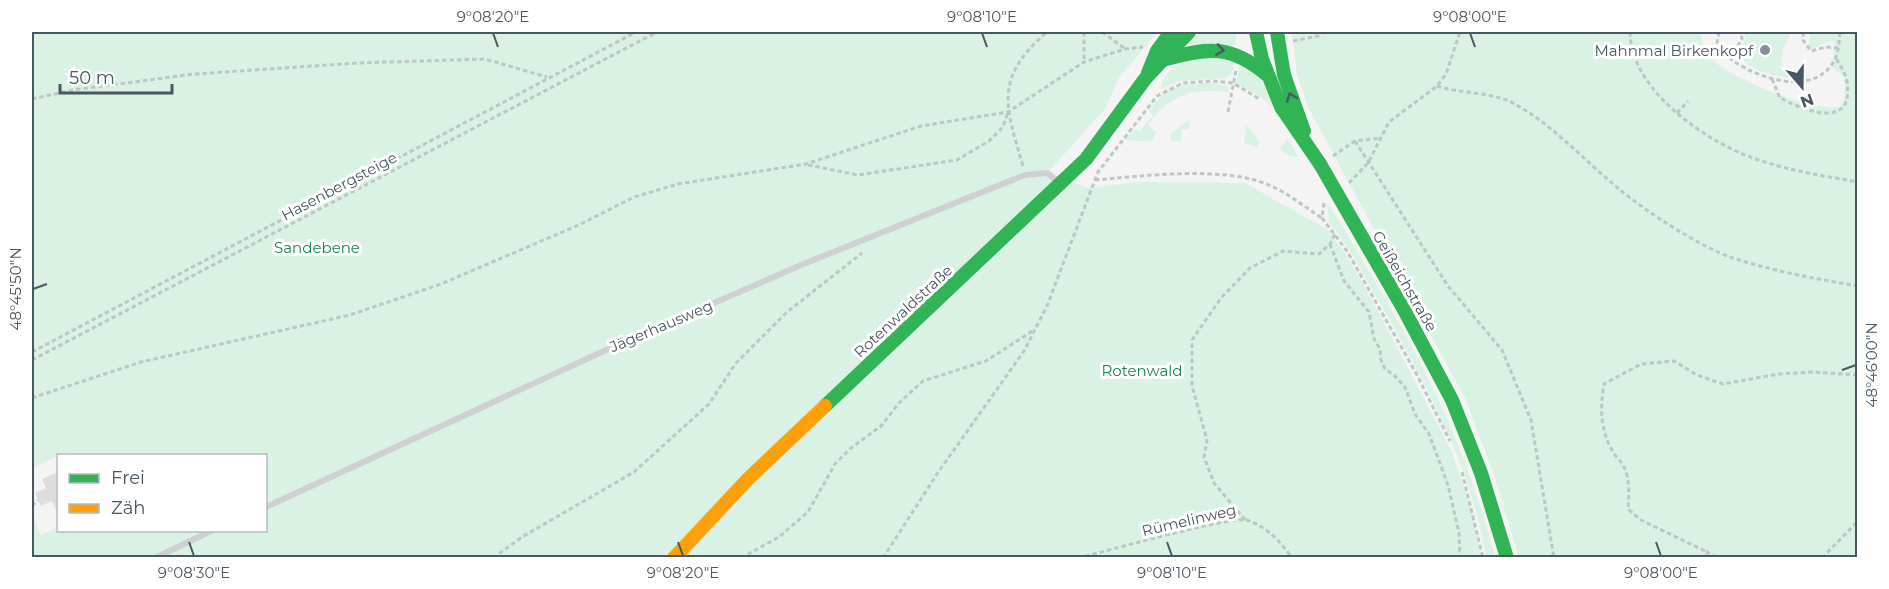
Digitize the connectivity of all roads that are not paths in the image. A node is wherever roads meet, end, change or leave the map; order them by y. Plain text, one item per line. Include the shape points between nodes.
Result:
1 (1171, 32) edge
2 (1189, 32) edge
3 (1256, 32) edge
4 (1277, 32) edge
5 (1166, 59) junction
6 (1268, 76) junction
7 (1145, 79) junction
8 (1312, 152) junction
9 (1061, 184) junction
10 (267, 507) edge
11 (211, 532) edge
12 (155, 558) edge
13 (674, 558) edge
14 (1507, 558) edge

1 - 7 main road, Rotenwaldstraße via 1157,51
2 - 5 main road, Rotenwaldstraße
3 - 6 main road, Geißeichstraße
8 -> 4 main road via 1286,83
5 -> 6 main road via 1215,48 1243,57
5 - 7 main road, Rotenwaldstraße
6 - 8 main road, Geißeichstraße via 1288,120
7 - 9 main road, Rotenwaldstraße via 1097,147
8 - 14 main road, Geißeichstraße via 1452,400 1488,493
9 - 10 lane, Jägerhausweg via 1047,173 1025,174 615,346
9 - 13 main road, Rotenwaldstraße via 749,478
11 - 12 lane

